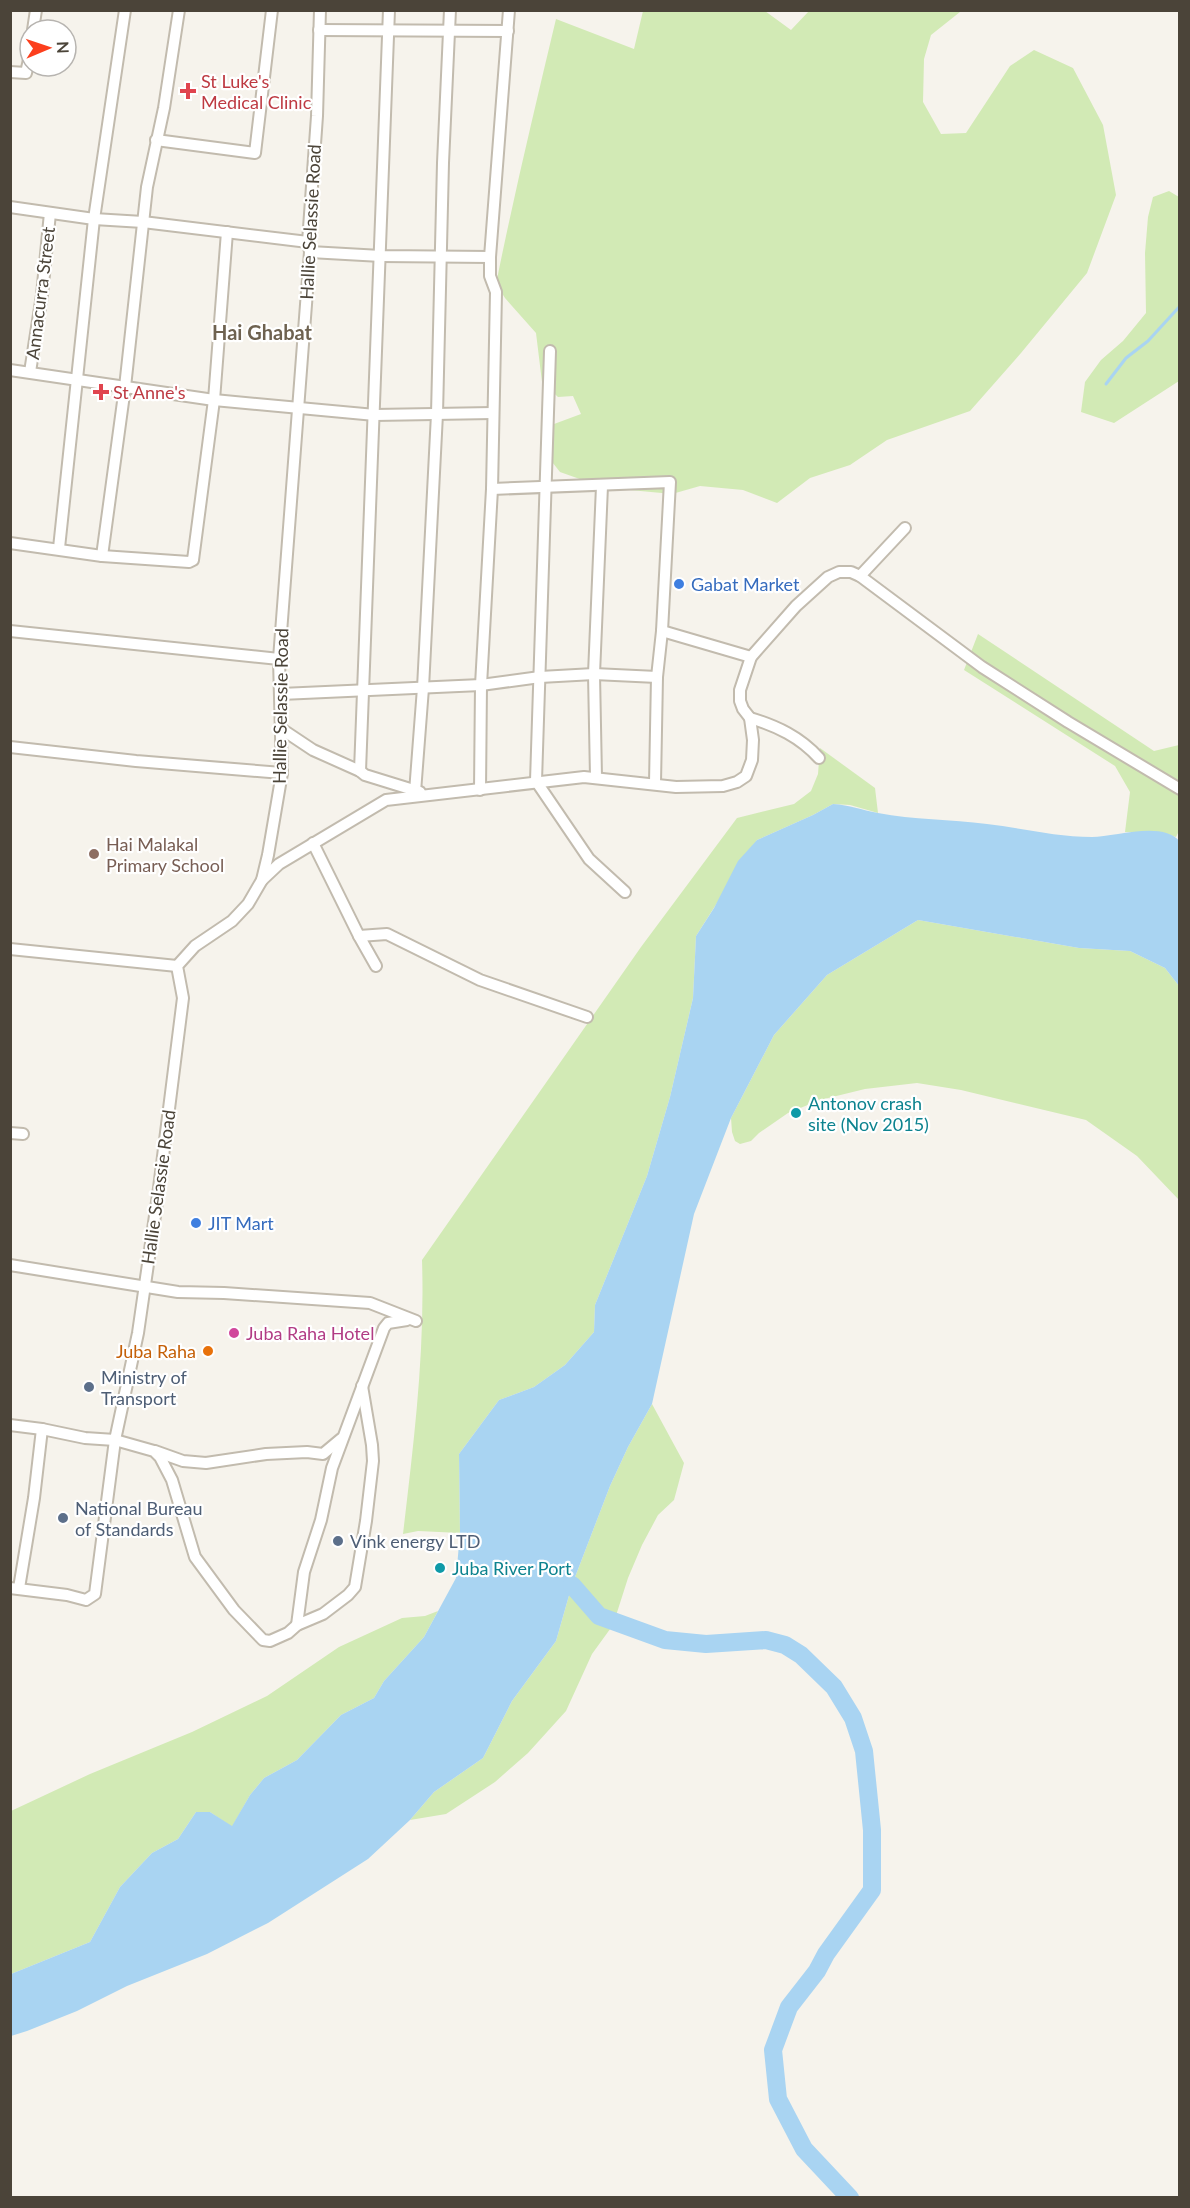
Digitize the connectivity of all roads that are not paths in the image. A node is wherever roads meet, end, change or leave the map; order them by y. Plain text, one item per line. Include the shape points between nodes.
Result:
1 (125, 10) edge
2 (179, 10) edge
3 (272, 10) edge
4 (320, 10) edge
5 (389, 10) edge
6 (450, 10) edge
7 (509, 10) edge
8 (320, 30) junction
9 (389, 31) junction
10 (449, 31) junction
11 (508, 32) junction
12 (156, 140) junction
13 (10, 207) edge
14 (50, 213) junction
15 (94, 219) junction
16 (143, 222) junction
17 (227, 232) junction
18 (309, 247) junction
19 (381, 256) junction
20 (441, 257) junction
21 (490, 257) junction
22 (550, 351) dead end
23 (10, 370) edge
24 (30, 372) junction
25 (77, 379) junction
26 (125, 387) junction
27 (214, 400) junction
28 (297, 408) junction
29 (493, 413) junction
30 (437, 414) junction
31 (375, 415) junction
32 (602, 486) junction
33 (546, 488) junction
34 (492, 489) junction
35 (904, 528) dead end
36 (10, 543) edge
37 (59, 548) junction
38 (102, 556) junction
39 (860, 576) junction
40 (10, 631) edge
41 (662, 631) junction
42 (751, 657) junction
43 (279, 659) junction
44 (594, 674) junction
45 (657, 677) junction
46 (540, 678) junction
47 (481, 685) junction
48 (423, 688) junction
49 (363, 690) junction
50 (281, 694) junction
51 (750, 718) junction
52 (280, 728) junction
53 (10, 747) edge
54 (819, 758) dead end
55 (360, 771) junction
56 (282, 773) junction
57 (596, 777) junction
58 (536, 781) junction
59 (655, 783) junction
60 (1179, 789) edge
61 (480, 790) junction
62 (415, 792) junction
63 (451, 794) junction
64 (313, 843) junction
65 (262, 880) junction
66 (626, 892) dead end
67 (359, 936) junction
68 (10, 949) edge
69 (177, 966) junction
70 (376, 966) dead end
71 (587, 1017) dead end
72 (10, 1133) edge
73 (23, 1134) dead end
74 (10, 1265) edge
75 (145, 1286) junction
76 (362, 1386) junction
77 (10, 1425) edge
78 (42, 1429) junction
79 (343, 1438) junction
80 (115, 1440) junction
81 (154, 1451) junction
82 (15, 1588) edge
83 (297, 1625) junction

1 - 15 street
2 - 12 street
3 - 12 street via 255,153
4 - 8 street, Hallie Selassie Road
5 - 9 street
6 - 10 street
7 - 11 street
8 - 9 street
8 - 18 street, Hallie Selassie Road
9 - 10 street
9 - 19 street
10 - 11 street
10 - 20 street
11 - 21 street
12 - 16 street
13 - 14 street
14 - 15 street
14 - 24 street, Annacurra Street
15 - 16 street
15 - 25 street
16 - 17 street
16 - 26 street
17 - 18 street
17 - 27 street
18 - 19 street
18 - 28 street, Hallie Selassie Road
19 - 20 street
19 - 31 street
20 - 21 street
20 - 30 street
21 - 29 street via 490,276 496,292
22 - 33 street
23 - 24 street
24 - 25 street
25 - 26 street
25 - 37 street
26 - 27 street
26 - 38 street
27 - 28 street
27 - 38 street via 193,560
28 - 31 street
28 - 43 street, Hallie Selassie Road
29 - 30 street
29 - 34 street
30 - 31 street
30 - 48 street
31 - 49 street
32 - 33 street
32 - 41 street via 669,482
32 - 44 street
33 - 34 street
33 - 46 street
34 - 47 street
35 - 39 street
36 - 37 street
37 - 38 street
39 - 42 street via 839,572 828,577
39 - 60 street via 982,667
40 - 43 street
41 - 42 street
41 - 45 street
42 - 51 street via 740,690 740,701
43 - 50 street, Hallie Selassie Road
44 - 45 street
44 - 46 street
44 - 57 street
45 - 59 street
46 - 47 street
46 - 58 street
47 - 48 street
47 - 61 street
48 - 49 street
48 - 62 street
49 - 50 street
49 - 55 street
50 - 52 street, Hallie Selassie Road
51 - 54 street via 785,731
51 - 59 street via 752,760 746,776 723,786 676,787
52 - 55 street via 313,750
52 - 56 street, Hallie Selassie Road
53 - 56 street
55 - 62 street
56 - 65 street, Hallie Selassie Road
57 - 58 street
57 - 59 street
58 - 61 street
58 - 66 street via 589,859
61 - 63 street
62 - 63 street
63 - 64 street via 386,800
64 - 65 street
64 - 67 street
65 - 69 street, Hallie Selassie Road via 232,921 195,946
67 - 70 street
67 - 71 street via 387,934 480,980
68 - 69 street
69 - 75 street, Hallie Selassie Road via 183,998
72 - 73 street
74 - 75 street
75 - 76 street via 178,1292 370,1303 416,1321 388,1323
75 - 80 street, Hallie Selassie Road
76 - 79 street
76 - 83 street via 372,1461 355,1587 323,1614
77 - 78 street
78 - 80 street
78 - 82 street via 34,1498
79 - 81 street via 323,1454 266,1454 206,1464
79 - 83 street via 304,1572
80 - 81 street
80 - 82 street, Hallie Selassie Road via 95,1594 86,1600
81 - 83 street via 172,1480 195,1557 234,1610 266,1641 280,1638

